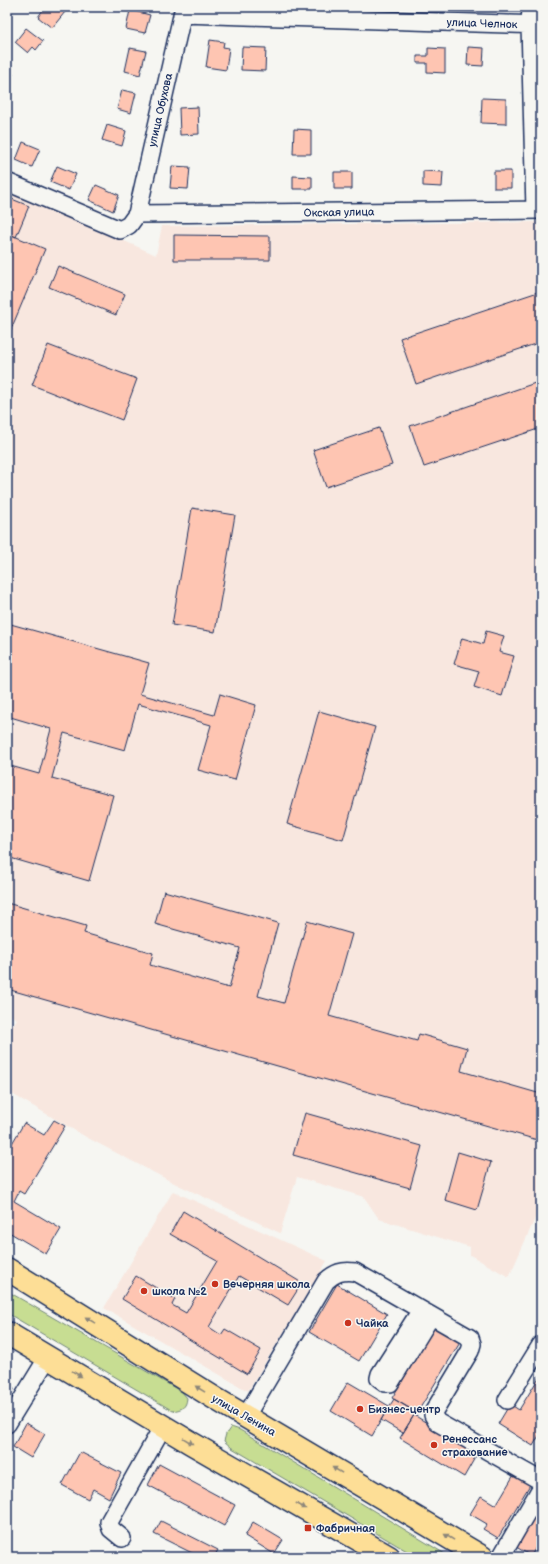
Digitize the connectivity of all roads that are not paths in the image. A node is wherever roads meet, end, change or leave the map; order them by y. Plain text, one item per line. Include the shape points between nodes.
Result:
1 (531, 7) edge
2 (183, 11) edge
3 (536, 25) edge
4 (7, 182) edge
5 (538, 210) edge
6 (137, 214) junction
7 (7, 1269) edge
8 (7, 1333) edge
9 (541, 1345) edge
10 (48, 1357) junction
11 (508, 1400) dead end
12 (246, 1416) junction
13 (7, 1424) edge
14 (163, 1426) junction
15 (541, 1481) edge
16 (541, 1488) edge
17 (122, 1538) dead end
18 (389, 1557) edge
19 (482, 1557) edge
20 (500, 1557) edge

1 - 3 street
2 - 3 street, улица Челнок
2 - 6 street, улица Обухова
3 - 5 street
4 - 6 street via 120,230 129,225
5 - 6 street, Окская улица
12 -> 7 main road, улица Ленина
8 - 10 main road
9 - 11 street
10 - 13 street
10 -> 14 main road
12 - 15 street via 326,1281 334,1274 346,1270 355,1272 470,1338 470,1351 433,1415 437,1422
19 -> 12 main road, улица Ленина via 369,1481
14 - 17 street via 108,1522 111,1529
14 -> 18 main road
16 - 20 street

